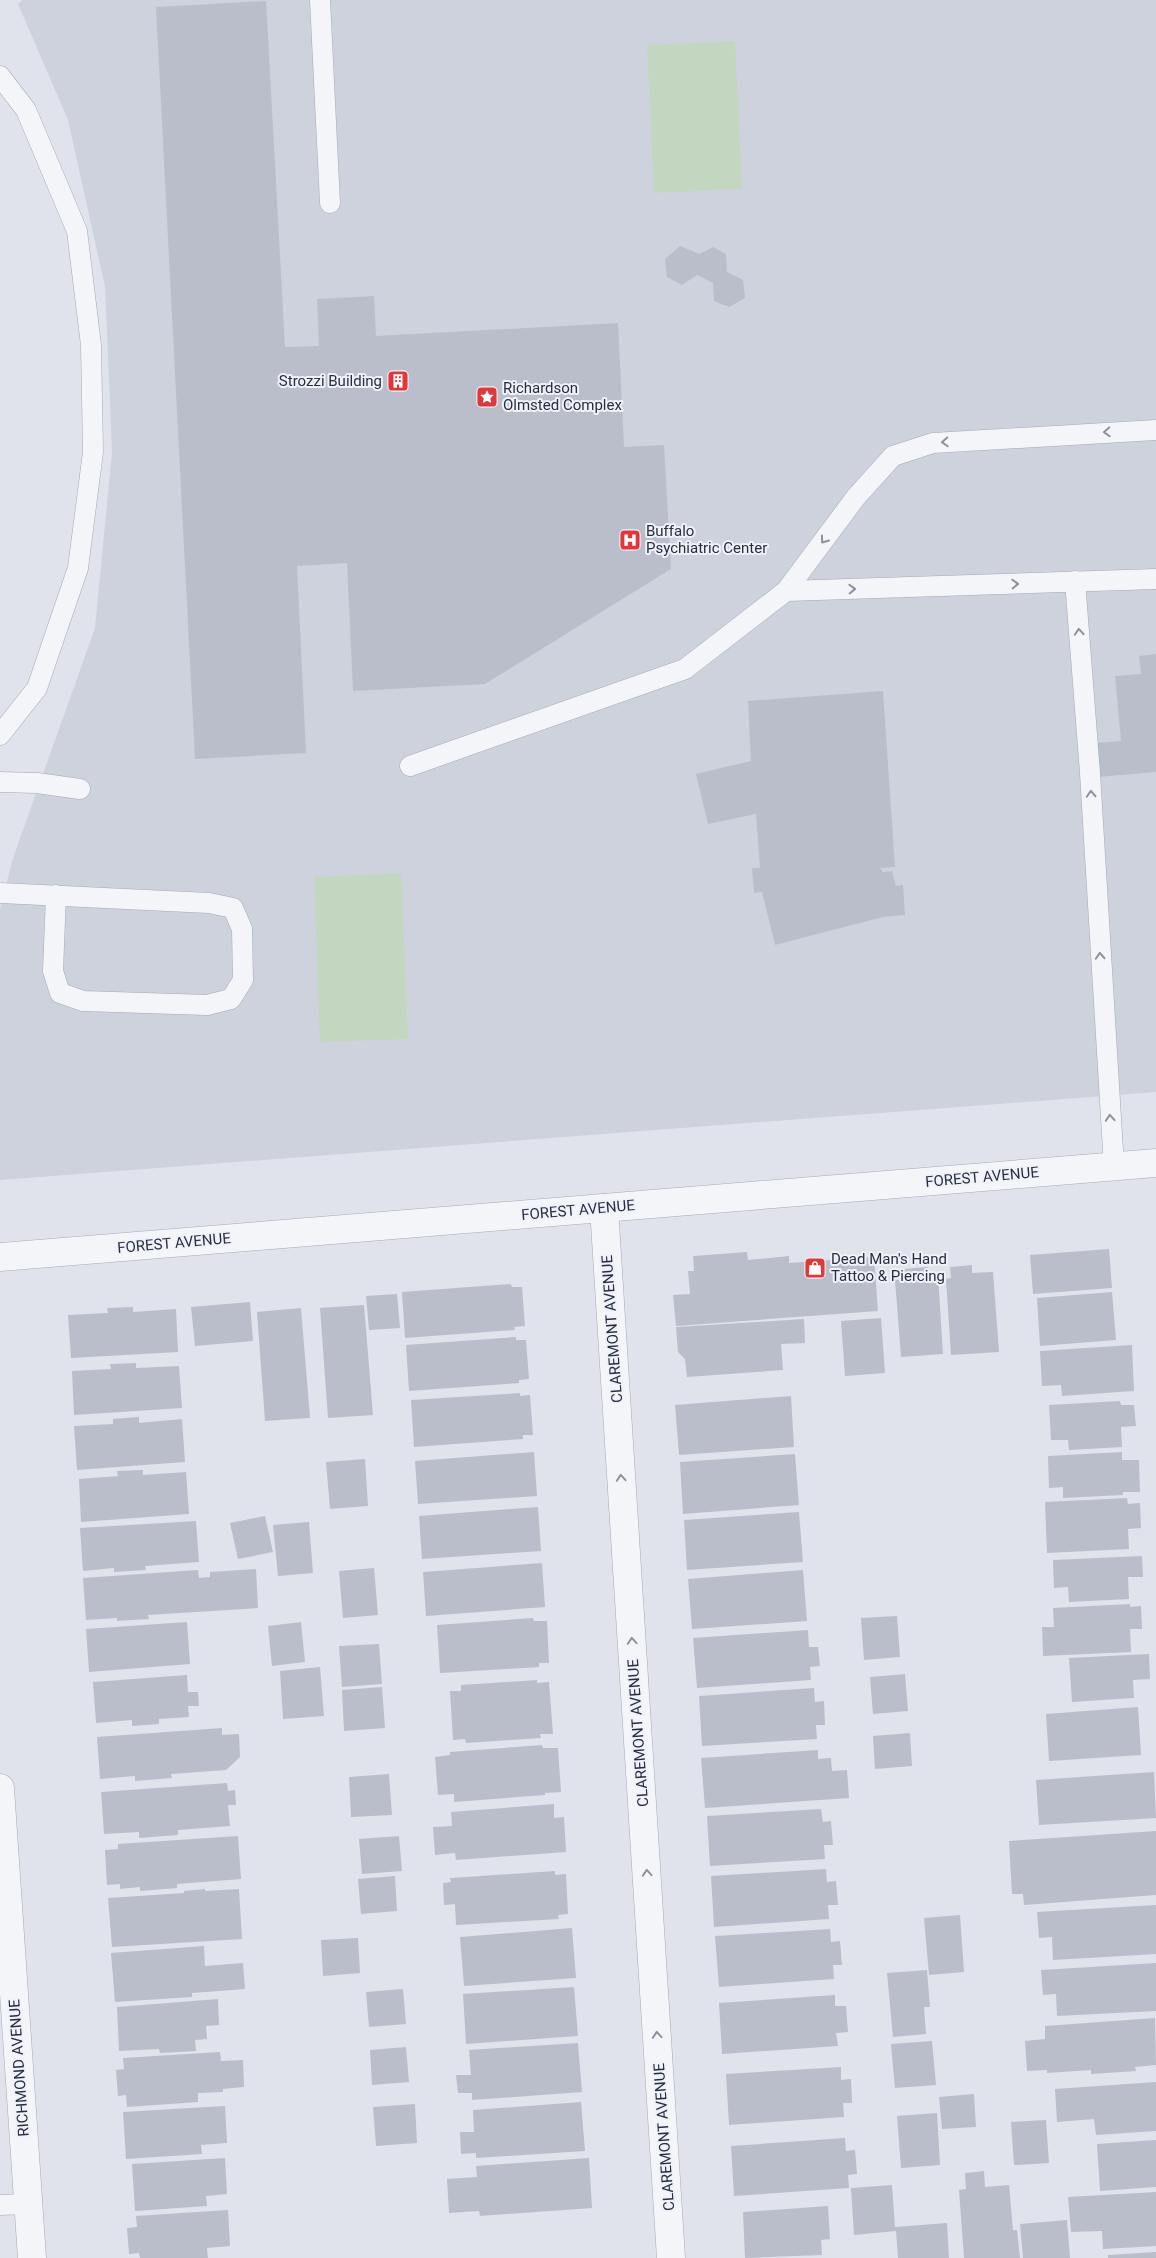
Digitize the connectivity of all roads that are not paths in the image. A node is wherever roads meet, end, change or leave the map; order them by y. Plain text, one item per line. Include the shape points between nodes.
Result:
1 (320, 0) edge
2 (0, 76) edge
3 (330, 203) dead end
4 (1156, 430) edge
5 (1156, 579) edge
6 (1076, 582) junction
7 (786, 591) junction
8 (0, 735) edge
9 (410, 766) dead end
10 (0, 782) edge
11 (80, 789) dead end
12 (0, 893) edge
13 (56, 894) junction
14 (1156, 1163) edge
15 (1114, 1167) junction
16 (604, 1208) junction
17 (0, 1257) edge
18 (0, 1788) edge
19 (28, 2204) junction
20 (0, 2206) edge
21 (32, 2258) edge
22 (671, 2258) edge

1 - 3 lane
2 - 8 lane via 26,110 77,231 91,345 93,452 78,568 37,688
4 -> 7 lane via 932,443 893,456 856,498
5 - 6 lane
7 -> 6 lane
15 -> 6 lane
7 - 9 lane via 685,669
10 - 11 lane
12 - 13 lane
13 - 13 lane via 209,902 233,908 242,929 243,980 231,999 207,1005 83,1001 60,993 52,971
14 - 15 street, FOREST AVENUE
15 - 16 street, FOREST AVENUE
16 - 17 street, FOREST AVENUE
22 -> 16 street, CLAREMONT AVENUE
18 - 19 street, RICHMOND AVENUE
19 - 20 lane
19 - 21 street, RICHMOND AVENUE

